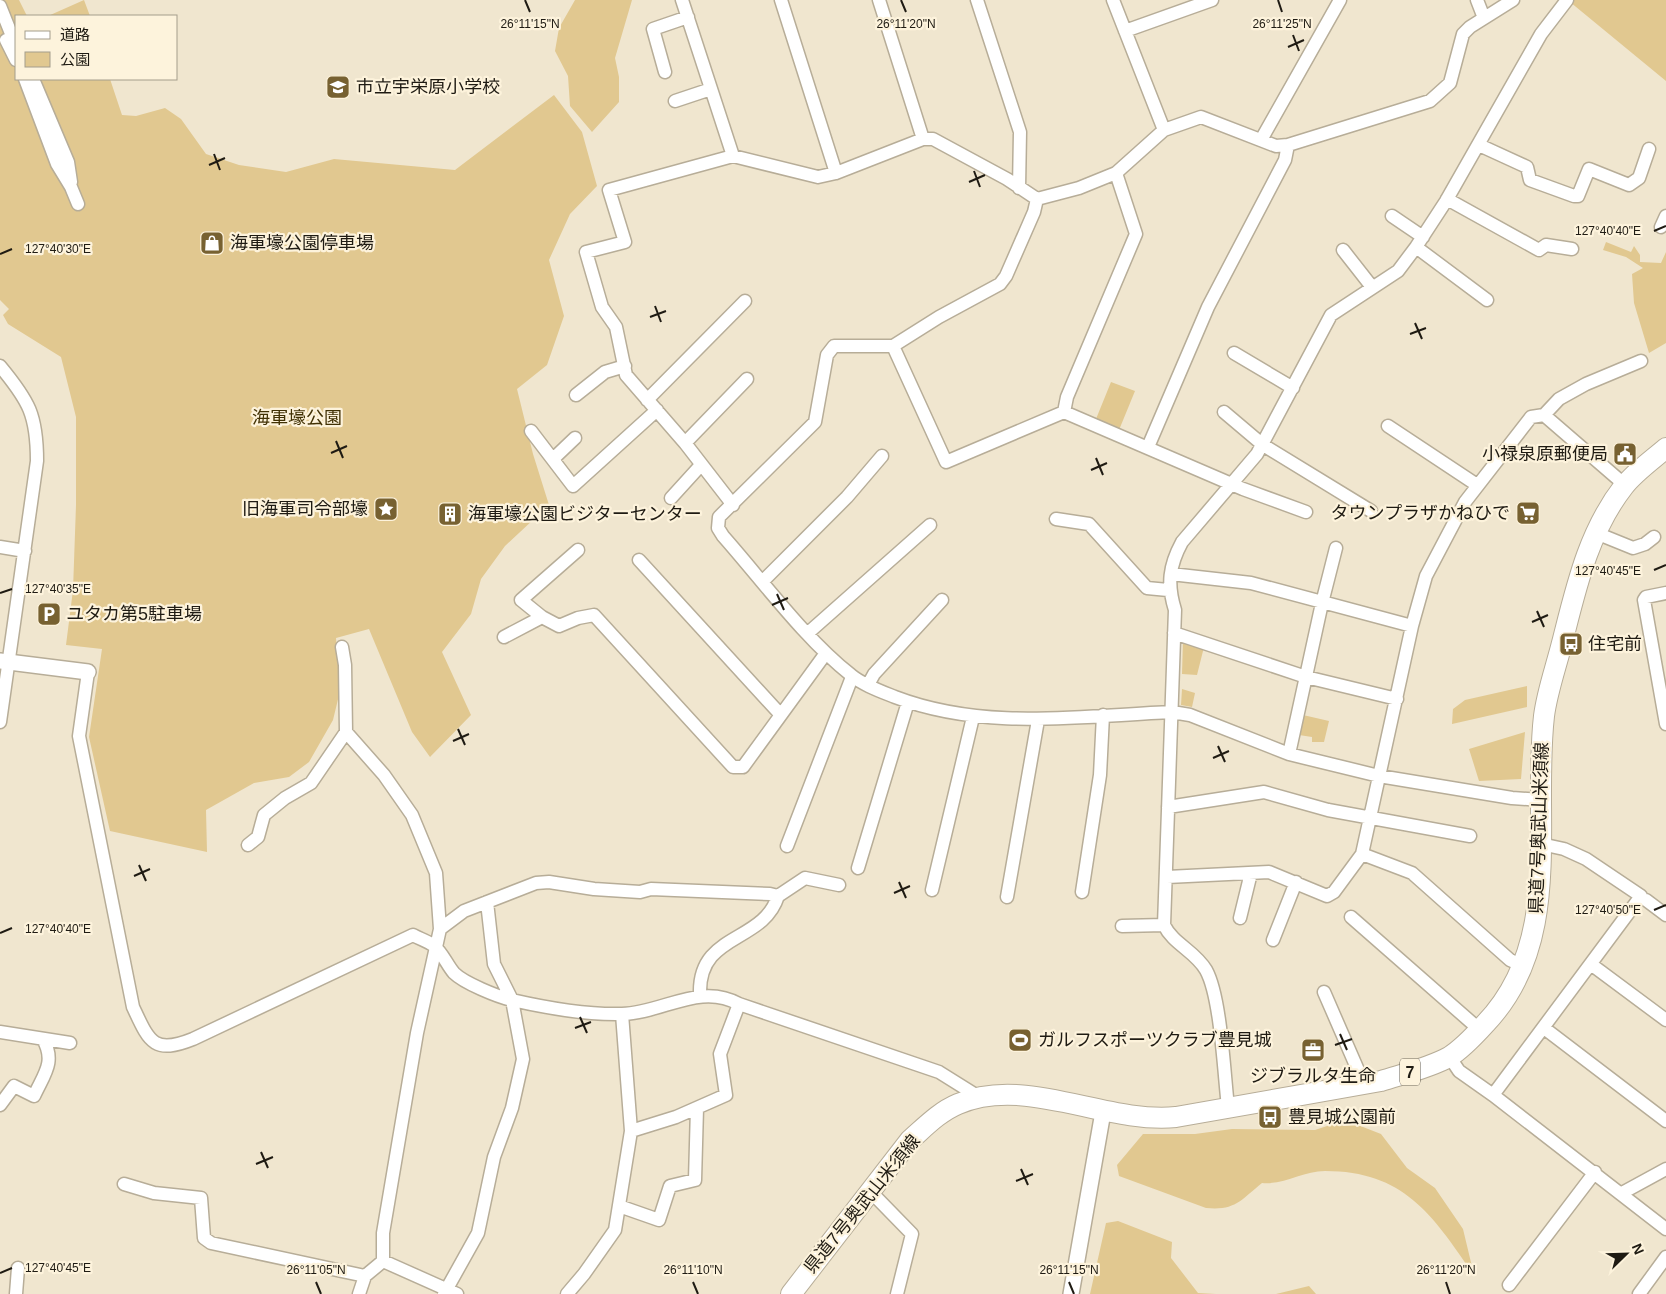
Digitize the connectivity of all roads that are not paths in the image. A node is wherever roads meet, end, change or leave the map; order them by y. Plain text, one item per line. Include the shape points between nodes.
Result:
1 (682, 0) edge
2 (781, 0) edge
3 (879, 0) edge
4 (977, 0) edge
5 (1113, 0) edge
6 (1212, 0) edge
7 (1340, 0) edge
8 (1477, 0) edge
9 (1513, 0) edge
10 (1567, 0) edge
11 (0, 6) edge
12 (688, 17) junction
13 (1484, 18) junction
14 (0, 28) edge
15 (1125, 31) junction
16 (15, 44) edge
17 (15, 58) edge
18 (665, 72) dead end
19 (25, 80) edge
20 (33, 80) edge
21 (711, 89) junction
22 (675, 101) dead end
23 (1164, 130) junction
24 (923, 139) junction
25 (1261, 140) junction
26 (1479, 144) junction
27 (1288, 145) junction
28 (1648, 149) dead end
29 (733, 156) junction
30 (836, 173) junction
31 (1116, 173) junction
32 (71, 186) junction
33 (1019, 188) junction
34 (1037, 198) junction
35 (1447, 199) junction
36 (78, 204) dead end
37 (1392, 216) dead end
38 (1420, 242) junction
39 (1572, 249) dead end
40 (1343, 250) dead end
41 (1372, 288) junction
42 (1487, 300) dead end
43 (745, 301) dead end
44 (893, 346) junction
45 (1234, 353) dead end
46 (1641, 361) dead end
47 (0, 366) edge
48 (625, 366) junction
49 (747, 379) dead end
50 (1293, 388) junction
51 (576, 395) dead end
52 (647, 400) junction
53 (657, 410) junction
54 (1064, 412) junction
55 (1224, 412) dead end
56 (1544, 415) junction
57 (1388, 426) dead end
58 (531, 431) dead end
59 (575, 438) dead end
60 (685, 443) junction
61 (1263, 445) junction
62 (1148, 447) junction
63 (1666, 448) edge
64 (882, 456) dead end
65 (553, 459) junction
66 (701, 465) junction
67 (1231, 484) junction
68 (1477, 485) junction
69 (1625, 485) junction
70 (671, 498) dead end
71 (733, 505) junction
72 (1370, 511) dead end
73 (1306, 512) dead end
74 (1056, 519) dead end
75 (930, 525) dead end
76 (1596, 533) junction
77 (1654, 537) dead end
78 (0, 547) edge
79 (1336, 548) dead end
80 (578, 550) dead end
81 (25, 551) junction
82 (639, 560) dead end
83 (1171, 574) junction
84 (763, 582) junction
85 (1168, 590) junction
86 (1666, 593) edge
87 (942, 600) dead end
88 (1322, 603) junction
89 (542, 617) junction
90 (1412, 626) junction
91 (808, 633) junction
92 (1174, 633) junction
93 (504, 637) dead end
94 (342, 647) dead end
95 (826, 653) junction
96 (4, 661) edge
97 (88, 672) joint
98 (852, 676) junction
99 (1306, 677) junction
100 (868, 685) junction
101 (1397, 699) junction
102 (908, 702) junction
103 (1172, 712) junction
104 (780, 714) junction
105 (1103, 715) junction
106 (973, 717) junction
107 (1038, 720) junction
108 (0, 722) edge
109 (1666, 724) edge
110 (346, 732) junction
111 (1289, 754) junction
112 (1379, 776) junction
113 (1542, 800) junction
114 (1168, 807) junction
115 (1370, 818) junction
116 (1470, 836) dead end
117 (1541, 844) junction
118 (248, 845) dead end
119 (787, 846) dead end
120 (1362, 854) junction
121 (858, 868) dead end
122 (1251, 873) junction
123 (1167, 876) junction
124 (1296, 882) junction
125 (839, 885) dead end
126 (932, 890) dead end
127 (1082, 892) dead end
128 (778, 896) junction
129 (1007, 898) dead end
130 (1646, 900) dead end
131 (487, 902) junction
132 (1666, 915) edge
133 (1351, 916) dead end
134 (1240, 918) dead end
135 (1164, 925) junction
136 (1122, 926) dead end
137 (440, 929) junction
138 (1273, 940) dead end
139 (434, 946) junction
140 (1592, 965) junction
141 (1523, 966) junction
142 (1324, 992) dead end
143 (700, 994) junction
144 (512, 1000) junction
145 (739, 1004) junction
146 (622, 1014) junction
147 (1666, 1020) edge
148 (1544, 1028) junction
149 (1480, 1030) junction
150 (0, 1032) edge
151 (43, 1039) junction
152 (70, 1043) dead end
153 (1449, 1056) junction
154 (1364, 1084) junction
155 (1493, 1095) junction
156 (980, 1097) junction
157 (0, 1105) edge
158 (1228, 1107) junction
159 (697, 1108) junction
160 (1103, 1112) junction
161 (1666, 1121) edge
162 (631, 1131) junction
163 (1666, 1169) edge
164 (1595, 1172) junction
165 (124, 1184) dead end
166 (870, 1191) junction
167 (1622, 1193) junction
168 (619, 1206) junction
169 (1666, 1229) edge
170 (1666, 1257) edge
171 (383, 1261) junction
172 (18, 1268) dead end
173 (365, 1276) junction
174 (1509, 1285) dead end
175 (449, 1292) edge
176 (16, 1294) edge
177 (359, 1294) edge
178 (567, 1294) edge
179 (791, 1294) edge
180 (897, 1294) edge
181 (1071, 1294) edge
182 (1638, 1294) edge

1 - 12 street
2 - 30 street
3 - 24 street
4 - 33 street via 1020,132
5 - 15 street
6 - 15 street
7 - 25 street
8 - 13 street
9 - 13 street
10 - 26 street via 1541,34
11 - 16 street
12 - 18 street via 653,29
12 - 21 street
13 - 27 street via 1463,34 1450,84 1430,101
14 - 17 street
15 - 23 street
19 - 32 street via 57,164
20 - 32 street via 68,162
21 - 22 street
21 - 29 street
23 - 25 street via 1201,117
23 - 31 street
24 - 30 street
24 - 33 street via 933,138
25 - 27 street via 1276,146
26 - 28 street via 1527,167 1530,180 1574,196 1578,196 1589,170 1629,185 1639,178
26 - 35 street
27 - 62 street via 1284,160 1208,307
29 - 30 street via 818,177
29 - 48 street via 609,190 625,242 586,252 602,307 616,327
31 - 34 street via 1079,188
31 - 54 street via 1136,234 1067,397
32 - 36 street
33 - 34 street
34 - 44 street via 1034,212 1000,284
35 - 38 street
35 - 39 street via 1539,250 1546,245
37 - 38 street
38 - 41 street via 1398,271
38 - 42 street
40 - 41 street
41 - 50 street via 1331,315
43 - 52 street
44 - 54 street via 946,462
44 - 71 street via 834,346 828,355 815,422
45 - 50 street
46 - 56 street via 1559,399
47 - 81 street via 24,397 36,429 37,461
48 - 51 street via 605,372
48 - 52 street via 626,375
49 - 60 street
50 - 61 street
52 - 53 street
53 - 60 street
53 - 65 street via 573,486
54 - 62 street
55 - 61 street
56 - 68 street via 1530,417
56 - 69 street
57 - 68 street
58 - 65 street
59 - 65 street
60 - 66 street
61 - 67 street
61 - 72 street
62 - 67 street
63 - 69 main road, 県道7号奥武山米須線 / 7
64 - 84 street via 847,497
66 - 70 street
66 - 71 street
67 - 73 street
67 - 83 street via 1182,542 1174,557
68 - 90 street via 1454,519 1426,576
69 - 76 main road, 県道7号奥武山米須線 / 7
71 - 84 street via 719,517 718,528
74 - 85 street via 1088,524 1147,588
75 - 91 street
76 - 77 street via 1633,548
76 - 113 main road, 県道7号奥武山米須線 / 7 via 1578,577 1546,708
78 - 81 street
79 - 88 street
80 - 89 street via 521,600
81 - 96 street
82 - 104 street
83 - 85 street
83 - 88 street via 1251,583
84 - 91 street
85 - 92 street via 1174,610
86 - 109 street via 1644,600
87 - 100 street via 874,674
88 - 90 street
88 - 99 street
89 - 93 street
89 - 104 street via 558,626 594,614 733,767 744,767
90 - 101 street
91 - 95 street
92 - 99 street
92 - 103 street
94 - 110 street via 346,665
95 - 98 street
95 - 104 street
96 - 97 street
96 - 108 street
97 - 139 street via 79,736 133,1007 147,1038 156,1045 178,1045 413,935
98 - 100 street
98 - 119 street
99 - 101 street
99 - 111 street
100 - 102 street
101 - 112 street
102 - 106 street
102 - 121 street
103 - 105 street
103 - 111 street via 1190,715
103 - 114 street
105 - 107 street
105 - 127 street via 1100,774
106 - 107 street
106 - 126 street
107 - 129 street
110 - 118 street via 311,783 285,798 264,816 258,837
110 - 137 street via 384,775 412,815 436,873
111 - 112 street
112 - 113 street
112 - 115 street
113 - 117 main road, 県道7号奥武山米須線 / 7
114 - 115 street via 1264,792
114 - 123 street
115 - 116 street
115 - 120 street
117 - 140 street via 1586,859 1641,896
117 - 141 main road, 県道7号奥武山米須線 / 7 via 1535,928
120 - 124 street via 1334,892 1326,896
120 - 141 street via 1412,873 1510,960
122 - 123 street
122 - 124 street via 1269,872
122 - 134 street
123 - 135 street
124 - 138 street
125 - 128 street via 805,878
128 - 131 street via 713,891 607,890 549,882 536,883
128 - 143 street via 763,919 707,960
130 - 132 street
131 - 137 street via 464,911
131 - 144 street via 494,964
133 - 149 street
135 - 136 street
135 - 158 street via 1172,937 1197,958 1212,983
137 - 139 street
139 - 144 street via 456,975
139 - 171 street via 383,1233
140 - 147 street
140 - 148 street
141 - 149 main road, 県道7号奥武山米須線 / 7 via 1505,1000
142 - 154 street
143 - 145 street via 729,998
143 - 146 street via 659,1009
144 - 146 street via 578,1011
144 - 175 street via 523,1059 520,1082 494,1157 478,1233
145 - 156 street via 939,1072
145 - 159 street via 720,1054 726,1095
146 - 162 street
148 - 155 street
148 - 161 street
149 - 153 main road, 県道7号奥武山米須線 / 7
150 - 151 street
151 - 152 street
151 - 157 street via 50,1050 50,1062 34,1096 14,1086
153 - 154 main road, 県道7号奥武山米須線 / 7 via 1400,1076
153 - 155 street via 1459,1071
154 - 158 main road, 県道7号奥武山米須線 / 7
155 - 164 street
156 - 160 main road, 県道7号奥武山米須線 / 7 via 1031,1097
156 - 166 main road, 県道7号奥武山米須線 / 7 via 959,1104 932,1121 910,1140
158 - 160 main road, 県道7号奥武山米須線 / 7 via 1163,1118
159 - 162 street
159 - 168 street via 695,1180 670,1186 659,1220
160 - 181 street
162 - 168 street
163 - 167 street
164 - 167 street
164 - 174 street
165 - 173 street via 154,1193 201,1198 204,1238 211,1243
166 - 179 main road, 県道7号奥武山米須線 / 7
166 - 180 street via 912,1234
167 - 169 street
168 - 178 street via 614,1230
170 - 182 street
171 - 173 street
171 - 175 street
172 - 176 street
173 - 177 street

